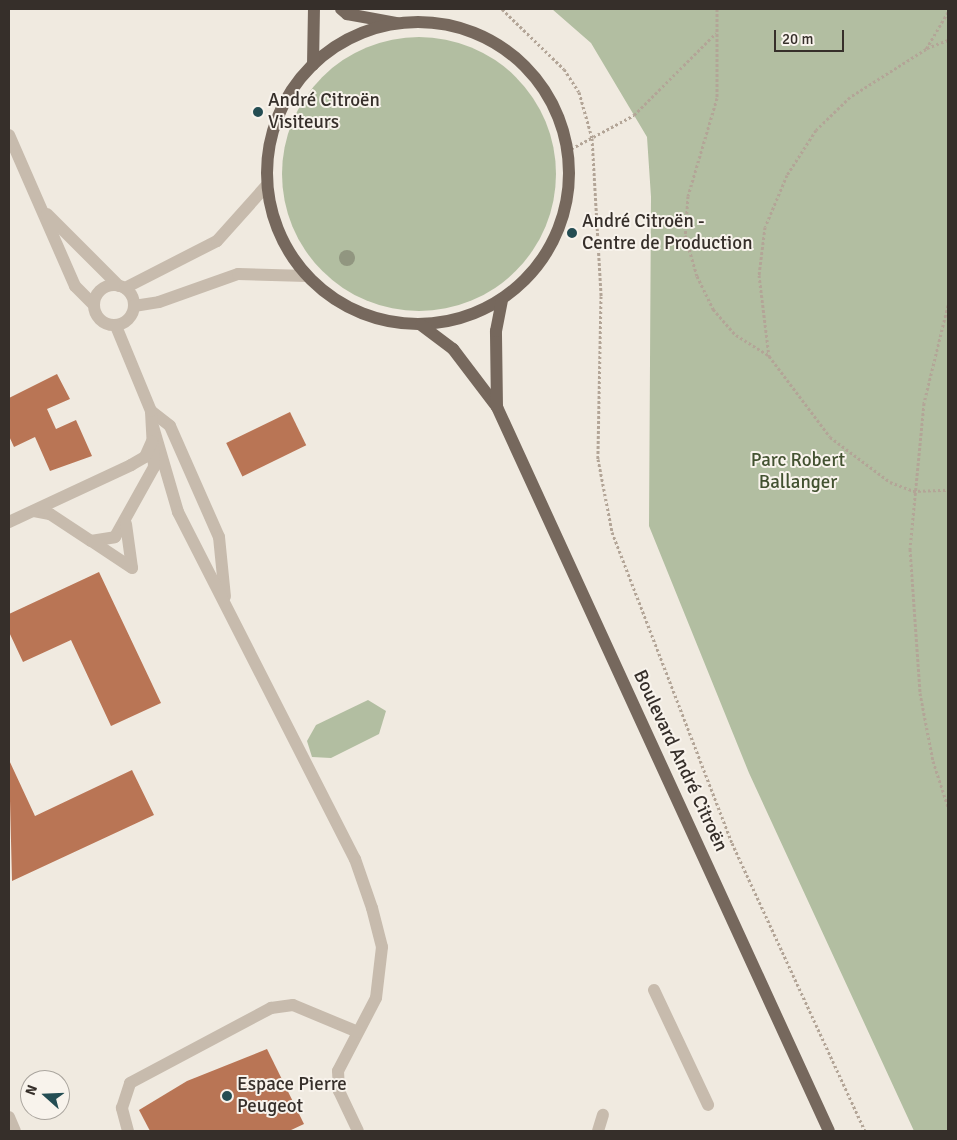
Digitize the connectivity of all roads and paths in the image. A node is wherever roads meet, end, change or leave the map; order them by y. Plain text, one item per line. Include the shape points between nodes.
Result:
1 (314, 9) edge
2 (341, 9) edge
3 (502, 9) edge
4 (717, 9) edge
5 (948, 12) edge
6 (400, 23) junction
7 (716, 32) junction
8 (948, 40) edge
9 (926, 48) junction
10 (313, 65) junction
11 (9, 135) edge
12 (592, 138) junction
13 (567, 151) junction
14 (267, 185) junction
15 (46, 214) junction
16 (307, 276) junction
17 (122, 287) junction
18 (502, 299) junction
19 (93, 304) junction
20 (948, 305) edge
21 (134, 306) junction
22 (421, 325) junction
23 (116, 326) junction
24 (769, 356) junction
25 (497, 407) junction
26 (152, 417) junction
27 (153, 438) junction
28 (948, 490) edge
29 (913, 491) junction
30 (34, 510) junction
31 (9, 522) edge
32 (126, 522) junction
33 (91, 540) junction
34 (225, 597) junction
35 (948, 806) edge
36 (654, 990) dead end
37 (358, 1032) junction
38 (708, 1105) dead end
39 (603, 1115) dead end
40 (9, 1118) edge
41 (15, 1131) edge
42 (128, 1131) edge
43 (358, 1131) edge
44 (598, 1131) edge
45 (829, 1131) edge
46 (865, 1131) edge

1 - 10 main road
2 - 6 main road via 347,14
3 - 12 path via 564,69 579,92
4 - 7 path
5 - 9 path
6 - 10 main road via 353,37
6 - 13 main road via 446,25 509,53 542,86
7 - 12 path via 634,115
7 - 24 path via 718,98 688,196 685,235 697,276 714,309 736,335
8 - 9 path
9 - 24 path via 850,96 816,130 787,175 764,228 759,275
10 - 14 main road via 291,93 272,133
11 - 15 lane
12 - 13 path
12 - 46 path via 601,296 598,459 612,532 732,843
13 - 18 main road via 567,194 555,236 533,271
14 - 16 main road via 278,231
14 - 17 lane via 217,241
15 - 17 lane
15 - 19 lane via 52,239 75,286
16 - 21 lane via 238,274 159,302
16 - 22 main road via 355,310 395,323
17 - 19 lane via 104,287
17 - 21 lane
18 - 22 main road via 468,315
18 - 25 main road, Boulevard André Citroën via 496,332
19 - 23 lane via 102,322
20 - 29 path via 924,403
21 - 23 lane via 131,316
22 - 25 main road, Boulevard André Citroën via 453,349
23 - 26 lane
24 - 29 path via 830,437 890,482
25 - 45 main road, Boulevard André Citroën
26 - 27 lane
26 - 34 lane via 178,512
26 - 34 lane via 170,426 219,537
27 - 30 lane via 145,457
27 - 32 lane via 154,467 136,494
28 - 29 path
29 - 35 path via 912,624 933,761
30 - 31 lane
30 - 33 lane via 50,514
32 - 33 lane via 115,537
32 - 33 lane via 126,548 132,568
34 - 37 lane via 355,858 372,908 382,947 376,998
36 - 38 lane
37 - 42 lane via 293,1005 271,1008 130,1083 122,1108
37 - 43 lane via 338,1071 339,1091
39 - 44 lane
40 - 41 lane

